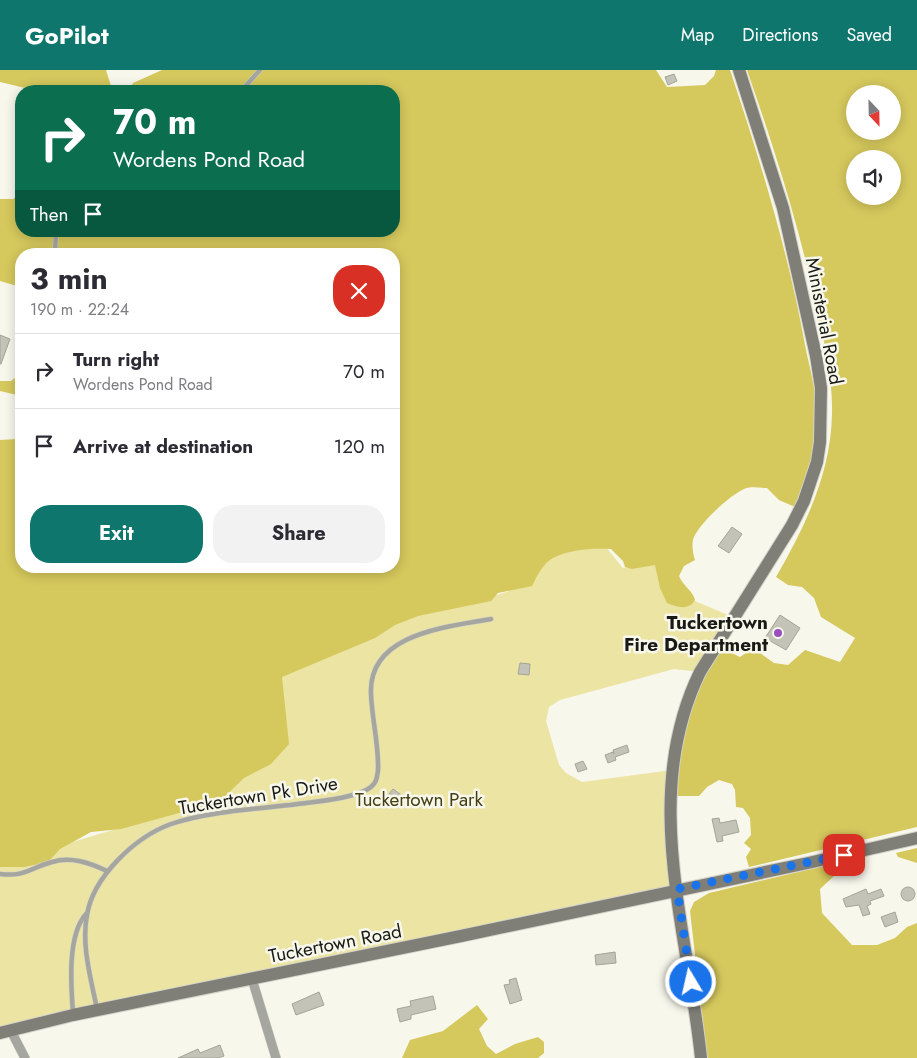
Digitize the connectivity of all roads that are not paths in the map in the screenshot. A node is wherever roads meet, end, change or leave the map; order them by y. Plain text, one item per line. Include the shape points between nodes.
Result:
1 (260, 70) edge
2 (739, 70) edge
3 (246, 85) edge
4 (491, 618) dead end
5 (917, 838) edge
6 (108, 871) junction
7 (0, 874) edge
8 (677, 889) junction
9 (87, 913) junction
10 (252, 979) junction
11 (98, 1010) junction
12 (73, 1015) junction
13 (6, 1032) edge
14 (25, 1058) edge
15 (276, 1058) edge
16 (701, 1058) edge

1 - 3 lane
2 - 8 main road, Ministerial Road via 783,208 812,337 820,388 820,442 817,462 800,512 700,672 682,719 673,761 669,821
4 - 6 lane, Tuckertown Pk Drive via 426,631 389,650 378,662 371,685 378,770 377,781 370,788 322,801 171,824 113,863
5 - 8 main road, Tuckertown Road
6 - 7 lane via 66,859 24,874
6 - 9 lane, Tuckertown Pk Drive
8 - 10 main road, Tuckertown Road
8 - 16 main road, Ministerial Road
9 - 11 lane, Tuckertown Pk Drive via 86,948
9 - 12 lane, Tuckertown Pk Drive via 80,921 72,956
10 - 11 main road, Tuckertown Road
10 - 15 street
11 - 12 main road, Tuckertown Road
12 - 13 main road, Tuckertown Road
13 - 14 street

